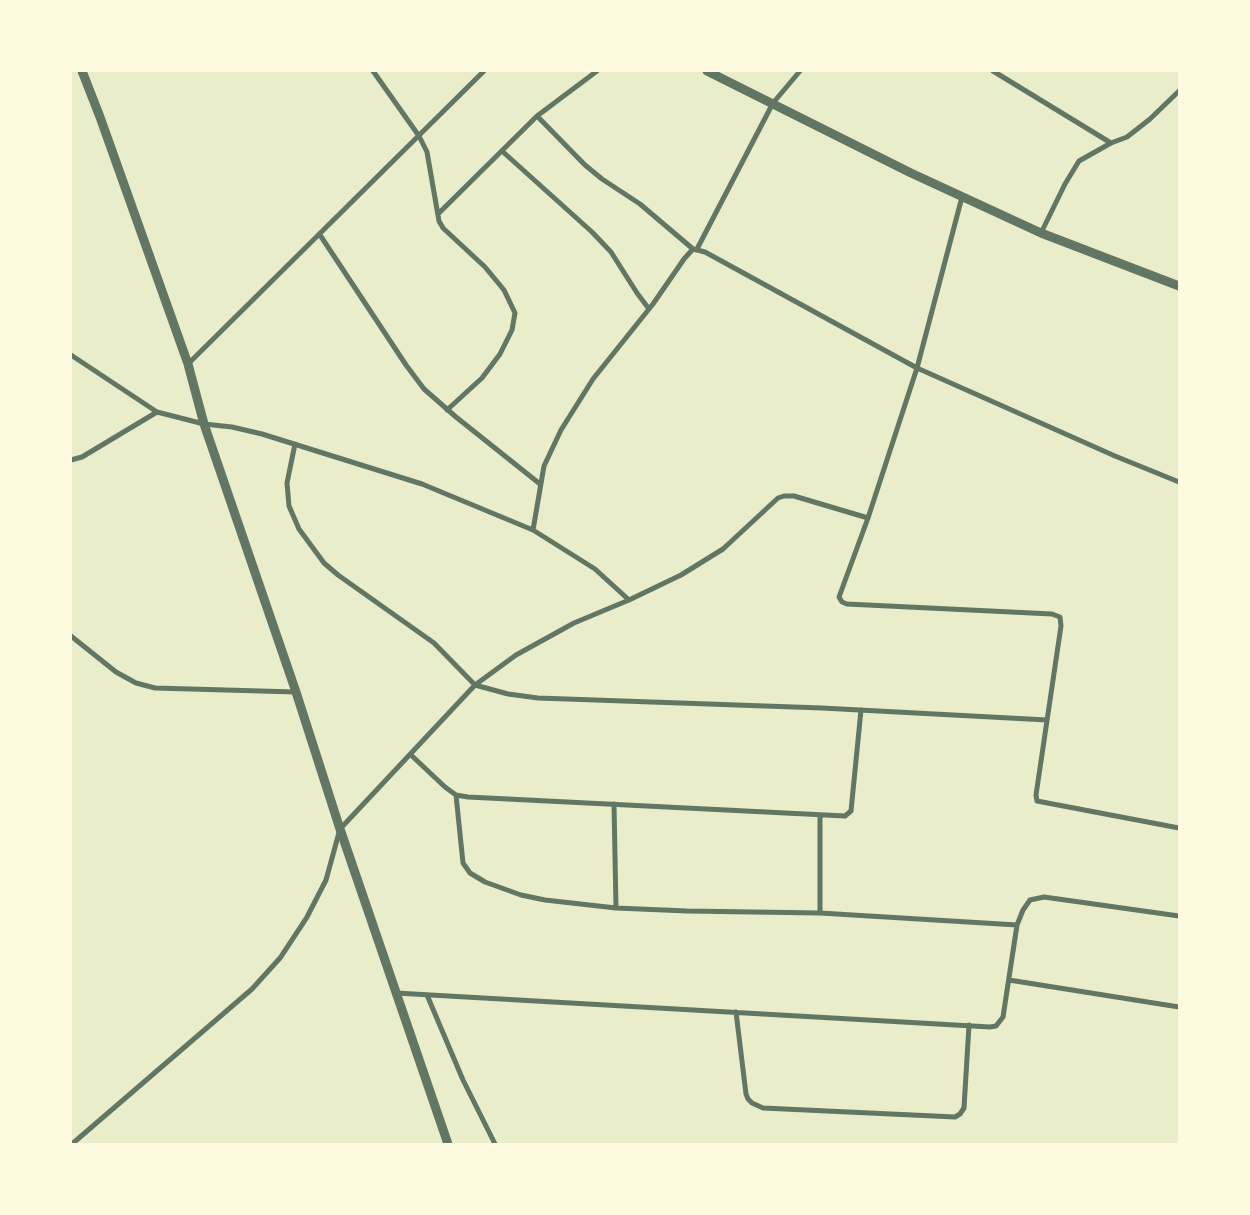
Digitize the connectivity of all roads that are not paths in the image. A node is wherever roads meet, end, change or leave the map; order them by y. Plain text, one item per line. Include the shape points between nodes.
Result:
1 (82, 71) edge
2 (373, 71) edge
3 (484, 71) edge
4 (597, 71) edge
5 (707, 71) edge
6 (800, 71) edge
7 (993, 71) edge
8 (1179, 91) edge
9 (773, 104) junction
10 (537, 116) junction
11 (419, 136) junction
12 (1110, 143) junction
13 (502, 151) junction
14 (962, 197) junction
15 (438, 214) junction
16 (1041, 233) junction
17 (320, 234) junction
18 (695, 249) junction
19 (1179, 286) edge
20 (649, 309) junction
21 (71, 355) edge
22 (188, 364) junction
23 (916, 368) junction
24 (448, 410) junction
25 (157, 412) junction
26 (204, 424) junction
27 (295, 444) junction
28 (71, 460) edge
29 (1179, 482) edge
30 (540, 484) junction
31 (868, 518) junction
32 (532, 530) junction
33 (629, 600) junction
34 (71, 636) edge
35 (475, 685) junction
36 (296, 692) junction
37 (861, 710) junction
38 (1047, 720) junction
39 (411, 755) junction
40 (456, 795) junction
41 (614, 804) junction
42 (820, 814) junction
43 (1179, 828) edge
44 (340, 829) junction
45 (616, 908) junction
46 (820, 913) junction
47 (1179, 916) edge
48 (1017, 925) junction
49 (1009, 980) junction
50 (396, 993) junction
51 (427, 995) junction
52 (1179, 1007) edge
53 (736, 1012) junction
54 (969, 1025) junction
55 (72, 1144) edge
56 (448, 1144) edge
57 (495, 1144) edge

1 - 22 street
2 - 11 street
3 - 11 street
4 - 10 street
5 - 9 street
6 - 9 street
7 - 12 street
8 - 12 street via 1127,137
9 - 14 street
9 - 18 street
10 - 13 street
10 - 18 street via 585,165
11 - 15 street via 427,152
11 - 17 street
12 - 16 street via 1080,162 1065,184
13 - 15 street
13 - 20 street via 592,232 616,259
14 - 16 street
14 - 23 street
15 - 24 street via 443,228 485,267 504,290 515,313 512,330 500,354 482,378
16 - 19 street
17 - 22 street
17 - 24 street via 406,365 424,389
18 - 20 street via 684,259
18 - 23 street
20 - 30 street via 593,379 561,430 544,466
21 - 25 street
22 - 26 street
23 - 29 street
23 - 31 street
24 - 30 street
25 - 26 street
25 - 28 street via 82,457
26 - 27 street via 232,427
26 - 36 street
27 - 32 street via 422,484
27 - 35 street via 287,483 289,506 299,529 324,563 434,643
30 - 32 street
31 - 33 street via 784,496 723,549 681,575
31 - 38 street via 838,597 842,602 1060,617
32 - 33 street via 595,568
33 - 35 street via 574,622 516,655
34 - 36 street via 116,672 136,683 155,688
35 - 37 street via 538,698
35 - 39 street
36 - 44 street
37 - 38 street
37 - 42 street via 851,811 845,816
38 - 43 street via 1037,801
39 - 40 street
39 - 44 street
40 - 41 street
40 - 45 street via 463,863 470,874 485,882 545,900
41 - 42 street
41 - 45 street
42 - 46 street
44 - 50 street
44 - 55 street via 326,880 280,958 252,990
45 - 46 street
46 - 48 street
47 - 48 street via 1044,897 1030,900
48 - 49 street
49 - 52 street
49 - 54 street via 1000,1022 990,1027
50 - 51 street
50 - 56 street
51 - 53 street
51 - 57 street via 463,1080
53 - 54 street
53 - 54 street via 746,1094 752,1103 763,1108 955,1117 964,1108

